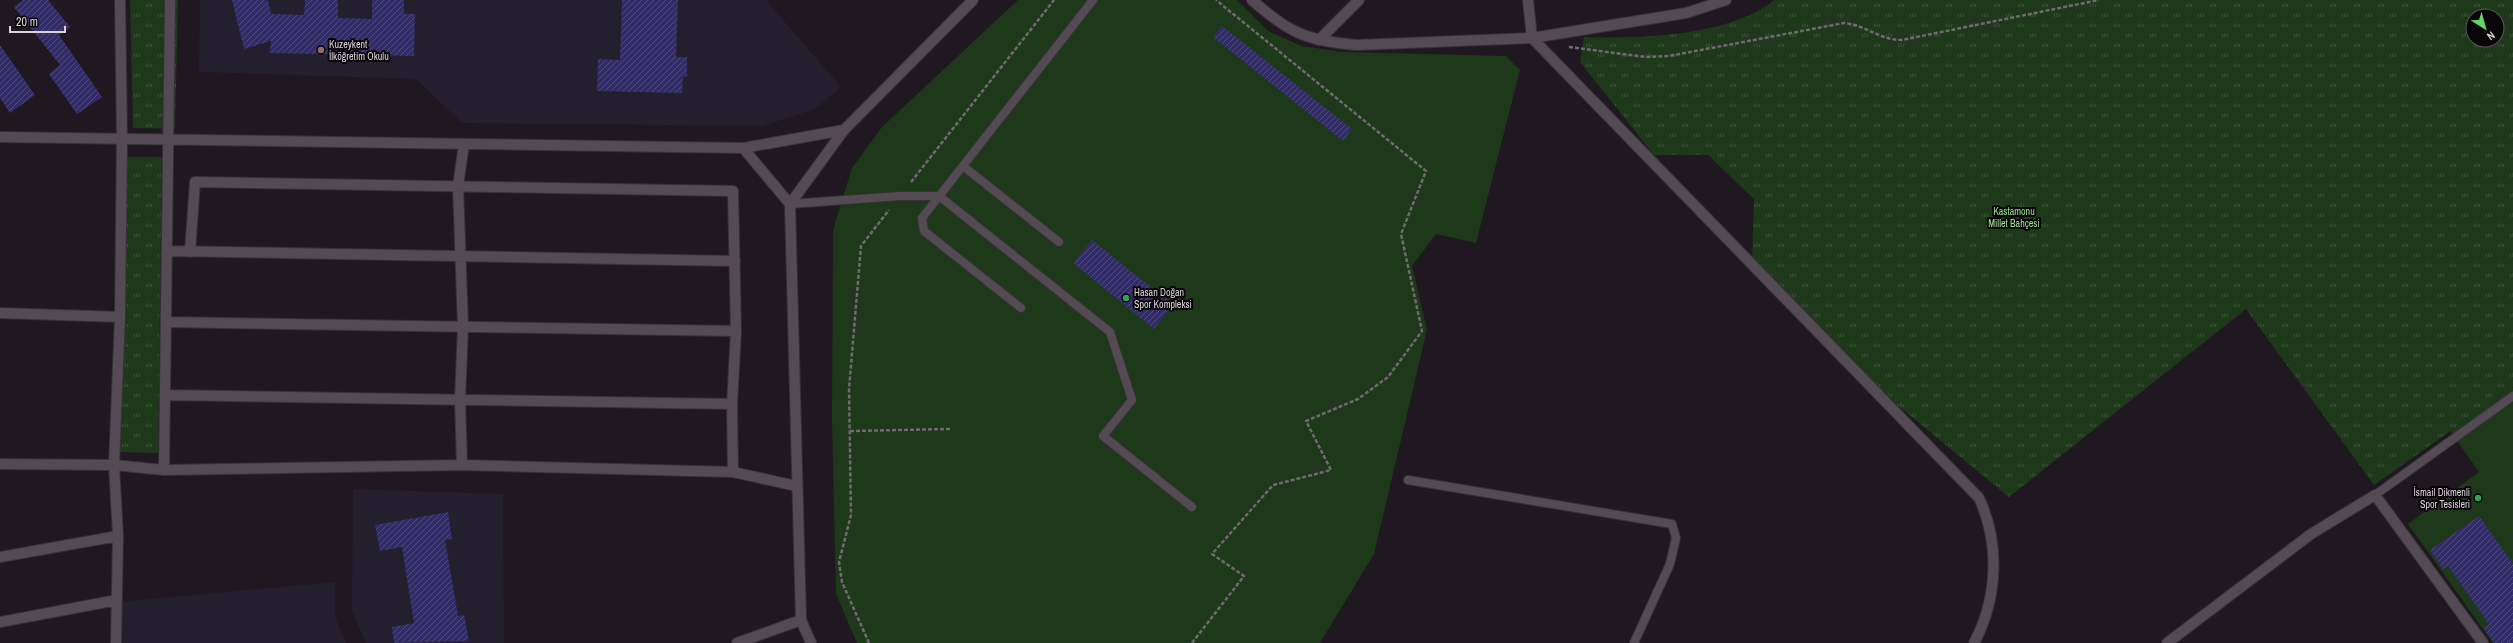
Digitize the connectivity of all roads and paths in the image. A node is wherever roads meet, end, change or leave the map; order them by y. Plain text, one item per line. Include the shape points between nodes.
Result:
1 (120, 0) edge
2 (170, 0) edge
3 (973, 0) edge
4 (1054, 0) edge
5 (1094, 0) edge
6 (1216, 0) edge
7 (1252, 0) edge
8 (1359, 0) edge
9 (1528, 0) edge
10 (1726, 0) edge
11 (2099, 0) edge
12 (1532, 38) junction
13 (1319, 40) junction
14 (1563, 46) dead end
15 (844, 130) junction
16 (0, 137) edge
17 (122, 139) junction
18 (168, 139) junction
19 (464, 144) junction
20 (743, 148) junction
21 (963, 166) junction
22 (458, 186) junction
23 (900, 196) junction
24 (940, 196) junction
25 (790, 204) junction
26 (1059, 242) dead end
27 (167, 251) junction
28 (190, 252) junction
29 (462, 256) junction
30 (735, 261) junction
31 (1021, 308) dead end
32 (0, 313) edge
33 (120, 317) junction
34 (166, 322) junction
35 (463, 327) junction
36 (736, 331) junction
37 (165, 395) junction
38 (2513, 396) edge
39 (460, 400) junction
40 (732, 404) junction
41 (950, 430) dead end
42 (850, 432) junction
43 (0, 464) edge
44 (114, 465) junction
45 (462, 465) junction
46 (164, 470) junction
47 (733, 472) junction
48 (1408, 480) dead end
49 (796, 486) junction
50 (2375, 496) junction
51 (1192, 507) dead end
52 (118, 536) junction
53 (0, 557) edge
54 (117, 600) junction
55 (801, 620) junction
56 (0, 622) edge
57 (809, 642) edge
58 (116, 643) edge
59 (737, 643) edge
60 (869, 643) edge
61 (1192, 643) edge
62 (1634, 643) edge
63 (1974, 643) edge
64 (2167, 643) edge
65 (2483, 643) edge

1 - 17 street
2 - 18 street
3 - 15 street
4 - 23 path
5 - 21 lane
6 - 61 path via 1426,171 1401,234 1422,332 1388,377 1358,399 1306,421 1331,470 1273,486 1212,554 1244,576
7 - 13 street via 1278,24 1298,35
8 - 13 street
9 - 12 street
10 - 12 street via 1686,13
11 - 14 path via 1902,40 1884,39 1857,24 1844,23 1664,56 1582,50
12 - 13 street via 1357,45
12 - 63 street via 1979,498 1988,518 1993,548 1992,591
15 - 20 street
15 - 25 street
16 - 17 street
17 - 18 street
17 - 33 street
18 - 19 street
18 - 27 street
19 - 20 street
19 - 22 street
20 - 25 street
21 - 24 lane
21 - 26 lane
22 - 28 street via 196,182
22 - 29 street
22 - 30 street via 733,191
23 - 24 lane
23 - 25 lane
23 - 42 path via 861,246 849,389
24 - 31 lane via 922,218 924,231
24 - 51 lane via 1110,332 1132,400 1103,436
25 - 49 street
27 - 28 street
27 - 34 street
28 - 29 street
29 - 30 street
29 - 35 street
30 - 36 street
32 - 33 street
33 - 44 street
34 - 35 street
34 - 37 street
35 - 36 street
35 - 39 street
36 - 40 street
37 - 39 street
37 - 46 street
38 - 50 lane
39 - 40 street
39 - 45 street
40 - 47 street
41 - 42 path
42 - 60 path via 851,515 839,562 842,582
43 - 44 street
44 - 46 street
44 - 52 street
45 - 46 street
45 - 47 street
47 - 49 street
48 - 62 lane via 1672,524 1676,538 1670,564
49 - 55 street
50 - 64 street via 2311,534
50 - 65 street
52 - 53 street
52 - 54 street
54 - 56 street
54 - 58 street
55 - 57 street
55 - 59 street

